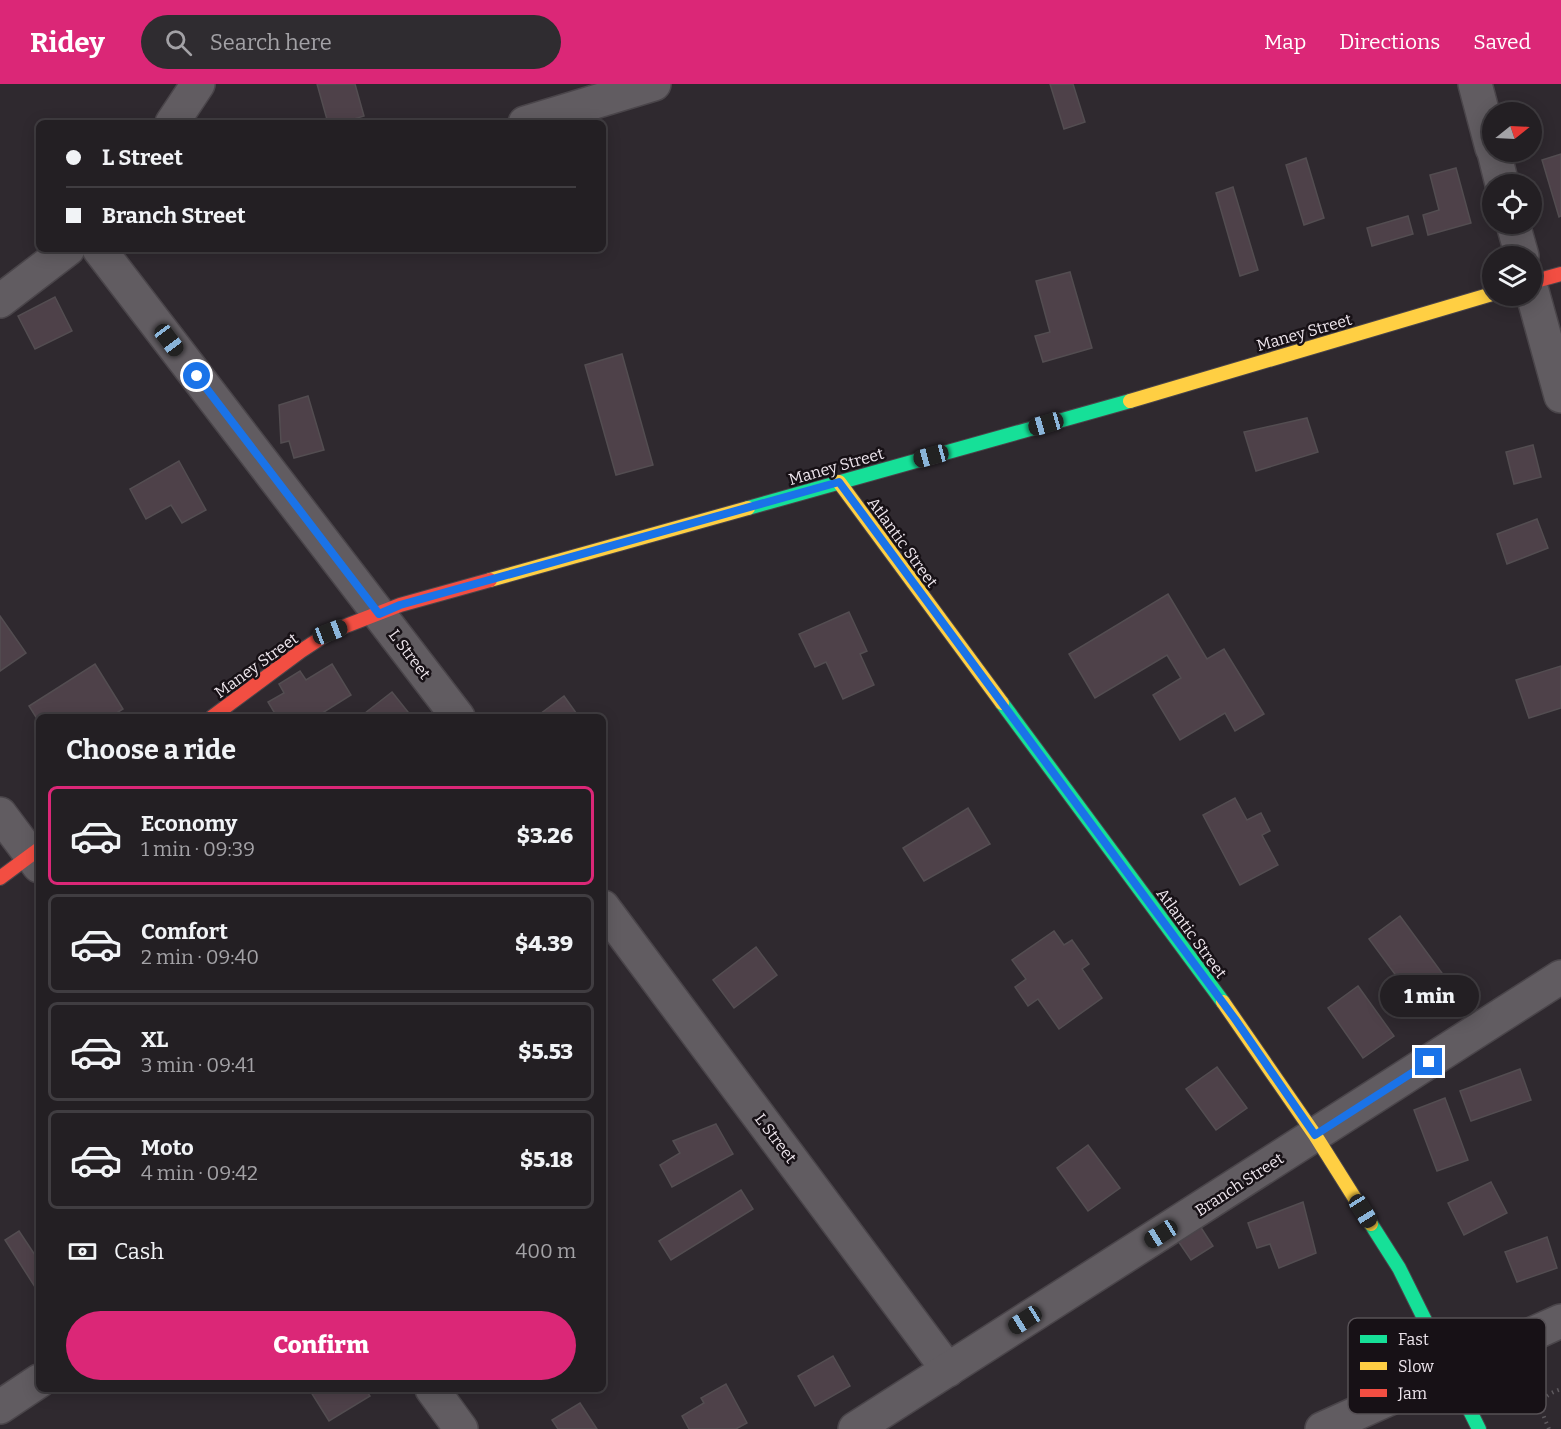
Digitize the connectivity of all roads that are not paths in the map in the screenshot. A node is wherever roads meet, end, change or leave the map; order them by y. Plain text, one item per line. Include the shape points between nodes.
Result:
1 (198, 84) edge
2 (654, 84) edge
3 (1475, 84) edge
4 (1482, 110) edge
5 (174, 120) edge
6 (535, 120) edge
7 (64, 252) edge
8 (101, 252) edge
9 (1561, 274) edge
10 (1542, 279) edge
11 (1482, 297) edge
12 (0, 301) edge
13 (1536, 306) edge
14 (1561, 396) edge
15 (839, 482) junction
16 (379, 614) junction
17 (216, 714) edge
18 (456, 714) edge
19 (0, 814) edge
20 (36, 857) edge
21 (0, 878) edge
22 (606, 911) edge
23 (1561, 977) edge
24 (1315, 1135) junction
25 (1424, 1318) edge
26 (1561, 1321) edge
27 (1546, 1328) edge
28 (948, 1370) junction
29 (36, 1383) edge
30 (434, 1392) edge
31 (0, 1407) edge
32 (1355, 1414) edge
33 (1472, 1414) edge
34 (461, 1429) edge
35 (855, 1429) edge
36 (1322, 1429) edge
37 (1479, 1429) edge

1 - 5 street
2 - 6 street
3 - 4 street
7 - 12 street
8 - 16 street, L Street
9 - 10 street
11 - 15 street, Maney Street
13 - 14 street
15 - 16 street, Maney Street
15 - 24 street, Atlantic Street via 1235,1019
16 - 17 street, Maney Street via 330,632
16 - 18 street, L Street
19 - 20 street
20 - 21 street
22 - 28 street, L Street
23 - 24 street, Branch Street
24 - 25 street, Atlantic Street via 1398,1268
24 - 28 street, Branch Street
26 - 27 street
28 - 35 street, Branch Street
29 - 31 street
30 - 34 street
32 - 36 street
33 - 37 street, Atlantic Street

